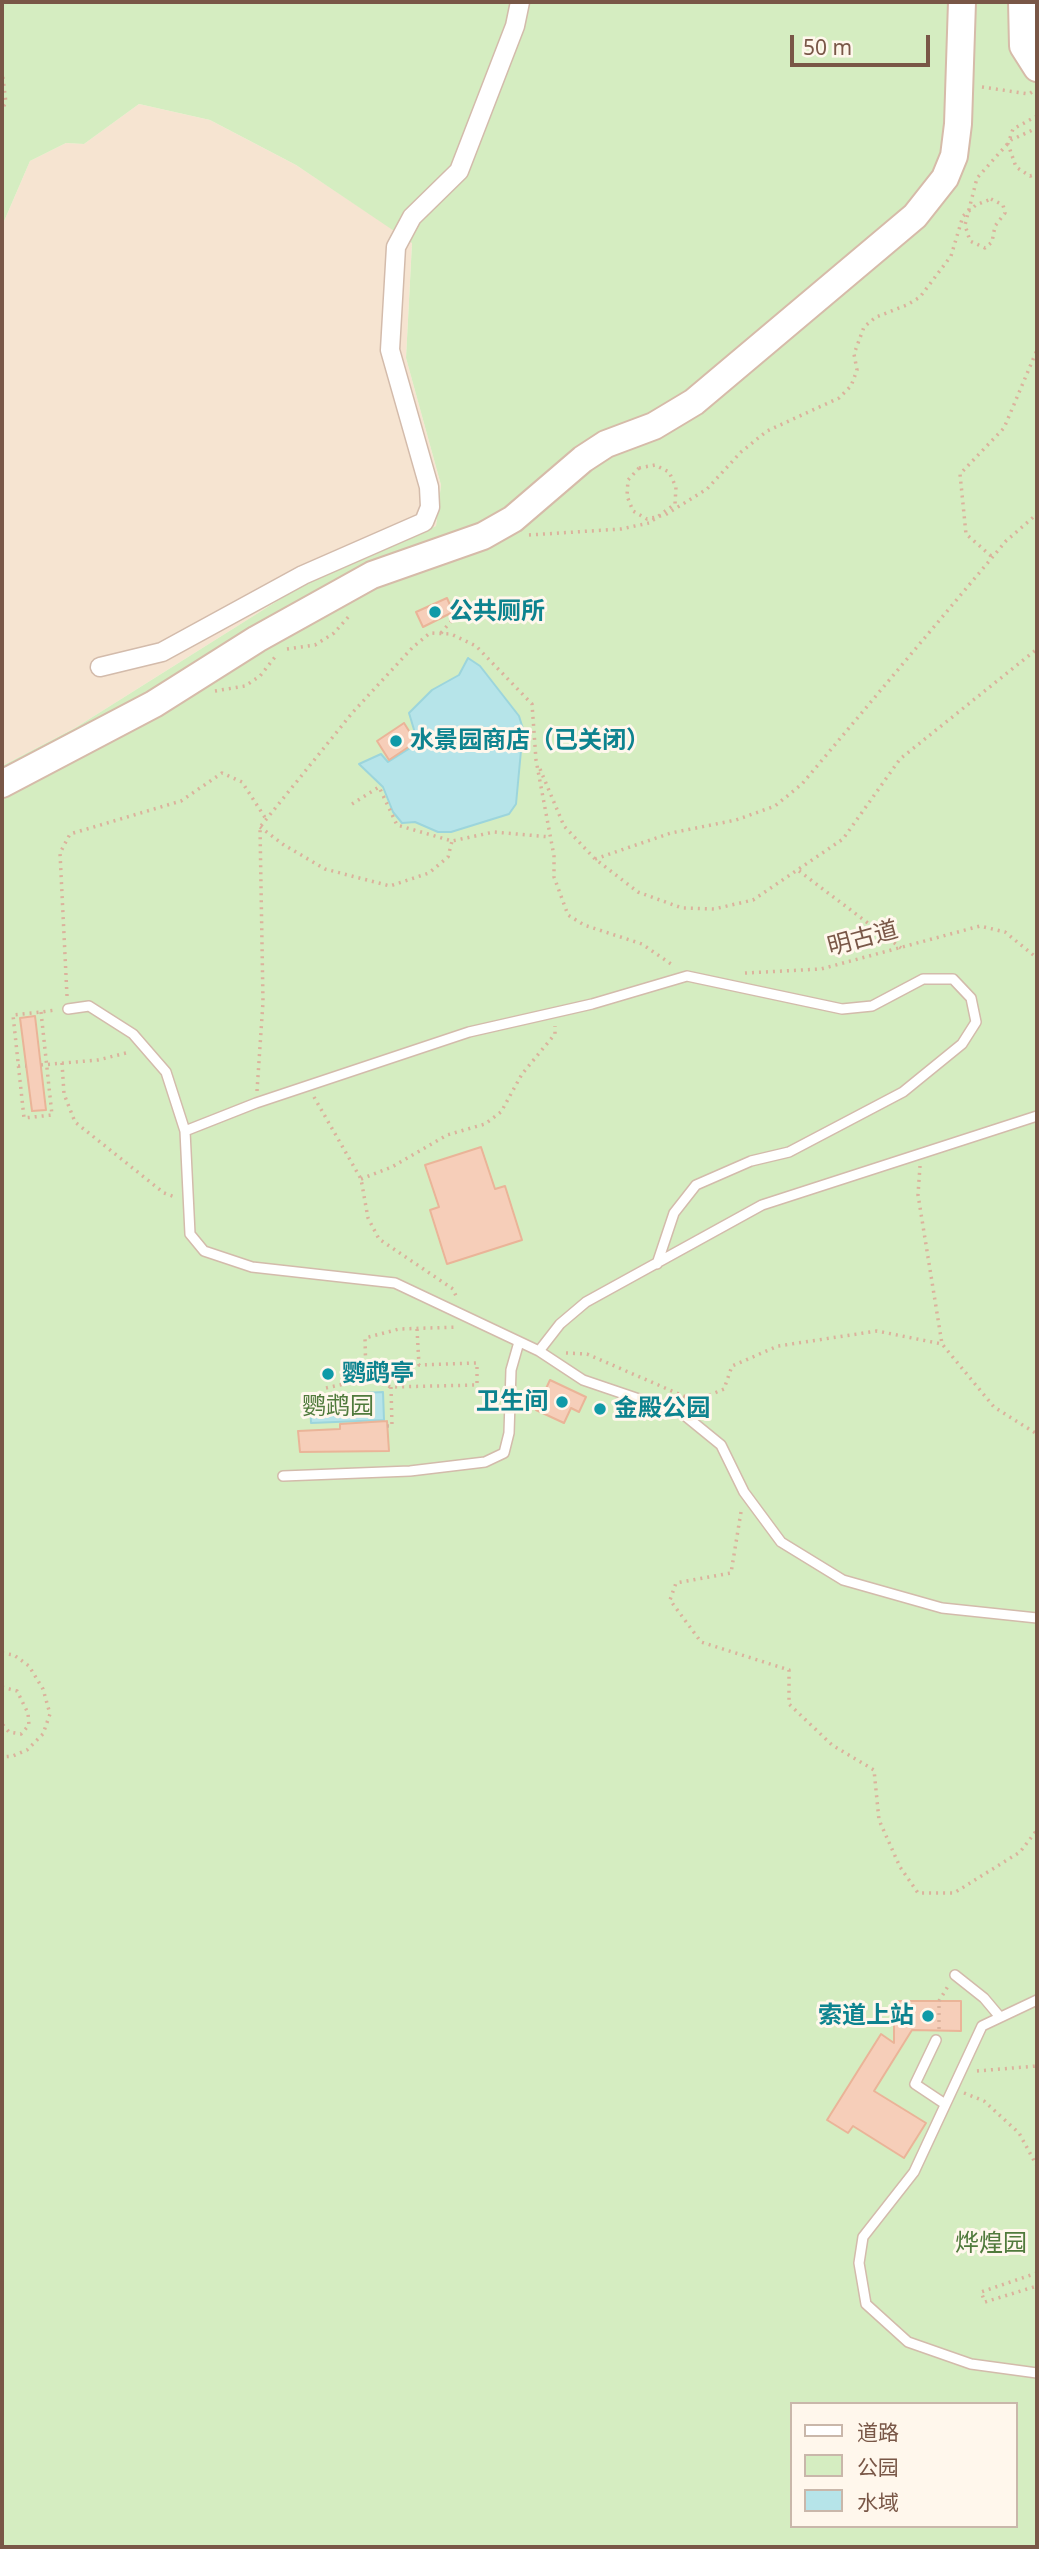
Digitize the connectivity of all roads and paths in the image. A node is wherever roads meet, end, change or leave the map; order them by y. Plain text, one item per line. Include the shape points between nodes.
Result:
1 (520, 2) edge
2 (962, 2) edge
3 (1022, 2) edge
4 (1037, 68) edge
5 (2, 70) edge
6 (959, 84) junction
7 (1029, 94) dead end
8 (2, 108) edge
9 (1037, 116) edge
10 (1037, 128) edge
11 (1008, 142) junction
12 (1037, 174) edge
13 (968, 211) junction
14 (1037, 349) edge
15 (1037, 514) edge
16 (517, 536) dead end
17 (992, 557) junction
18 (356, 603) dead end
19 (460, 611) dead end
20 (441, 633) junction
21 (1037, 649) edge
22 (100, 667) dead end
23 (211, 691) dead end
24 (536, 760) junction
25 (2, 784) edge
26 (352, 804) dead end
27 (266, 820) junction
28 (260, 827) junction
29 (550, 836) junction
30 (452, 841) junction
31 (594, 859) junction
32 (799, 871) junction
33 (901, 947) junction
34 (1037, 958) edge
35 (741, 973) dead end
36 (687, 976) junction
37 (68, 1009) junction
38 (41, 1012) junction
39 (555, 1012) junction
40 (145, 1048) junction
41 (62, 1063) junction
42 (47, 1064) junction
43 (41, 1065) dead end
44 (18, 1066) junction
45 (26, 1066) dead end
46 (308, 1086) junction
47 (256, 1103) junction
48 (1037, 1116) edge
49 (185, 1131) junction
50 (920, 1154) junction
51 (361, 1179) junction
52 (188, 1203) junction
53 (657, 1264) junction
54 (455, 1311) junction
55 (471, 1318) junction
56 (417, 1329) junction
57 (519, 1342) junction
58 (942, 1344) junction
59 (538, 1351) junction
60 (587, 1354) dead end
61 (366, 1379) junction
62 (391, 1387) junction
63 (326, 1388) dead end
64 (387, 1426) dead end
65 (1037, 1434) edge
66 (283, 1476) dead end
67 (744, 1492) junction
68 (1037, 1618) edge
69 (2, 1653) edge
70 (2, 1686) edge
71 (2, 1724) edge
72 (2, 1757) edge
73 (1037, 1830) edge
74 (955, 1976) joint
75 (1037, 2000) edge
76 (939, 2013) dead end
77 (1000, 2017) junction
78 (936, 2040) dead end
79 (1037, 2066) edge
80 (959, 2073) junction
81 (952, 2089) junction
82 (945, 2104) junction
83 (1037, 2166) edge
84 (1037, 2273) edge
85 (1037, 2286) edge
86 (1037, 2372) edge

1 - 22 street via 459,171 412,217 396,247 390,350 429,488 430,506 424,522 303,575 162,652
2 - 6 street
3 - 4 street via 1023,46
5 - 8 path via 6,103
6 - 7 path
6 - 25 street via 954,156 945,178 915,216 694,402 654,426 606,444 513,519 483,536 372,575 153,704
9 - 11 path via 1013,129
10 - 11 path, bridge
11 - 12 path via 1016,167 1030,176
11 - 13 path, bridge via 978,177
13 - 13 path, bridge via 991,199 1003,205 992,242 985,248 970,241 965,225
13 - 16 path, bridge via 951,256 932,284 907,305 864,327 854,354 857,370 852,386 839,398 767,431 706,489 665,515 660,516 648,519 633,511 626,496 628,480 639,468 655,465 669,472 676,487 675,504 664,514 656,519 649,523
14 - 17 path via 1004,428 960,474 966,534
15 - 17 path
17 - 31 path via 802,784 775,806
18 - 23 path via 334,633 316,645 287,648 245,686
19 - 20 path
20 - 24 path via 476,646 532,704
20 - 27 path via 430,633 412,647
21 - 32 path via 900,759 843,839
24 - 29 path
24 - 31 path via 564,826
26 - 30 path via 379,787 397,825
27 - 28 path
27 - 37 path via 242,782 222,773 181,801 70,834 60,853
28 - 30 path via 325,869 390,886 429,873 448,857
28 - 47 path via 263,988
29 - 30 path via 494,832
29 - 36 path via 554,877 568,915 642,944
31 - 32 path via 638,892 681,908 714,909 753,900
32 - 33 path
33 - 34 path, 明古道 via 980,926 1005,932
33 - 35 path, 明古道 via 821,969
36 - 39 lane
36 - 53 lane via 842,1010 872,1006 923,979 953,979 971,998 976,1021 962,1044 903,1091 854,1120 789,1152 751,1161 696,1185 674,1213
37 - 38 path
37 - 40 lane via 89,1006 133,1034
38 - 42 path
38 - 44 path via 13,1015
39 - 46 lane via 469,1032
39 - 51 path via 555,1034 522,1074 501,1112 485,1124 447,1135
40 - 41 path
40 - 49 lane via 166,1072
41 - 42 path
41 - 52 path via 64,1094 75,1122 164,1193
42 - 43 path
42 - 44 path via 52,1115 24,1118
44 - 45 path
46 - 47 lane
46 - 51 path
47 - 49 lane
48 - 50 lane
49 - 52 lane
50 - 53 lane via 762,1205
50 - 58 path via 918,1195
51 - 54 path via 368,1217 379,1240 453,1289 458,1301
52 - 54 lane via 190,1234 204,1251 252,1267 395,1283
53 - 59 lane via 586,1301
54 - 55 lane
55 - 56 path via 457,1328
55 - 57 lane
56 - 61 path via 365,1338
56 - 62 path via 419,1365 477,1363 477,1385
57 - 59 lane
57 - 66 lane via 511,1370 504,1453 485,1462 410,1471
58 - 60 path via 877,1331 778,1346 732,1366 724,1389 695,1401
58 - 65 path via 994,1407
59 - 67 lane via 583,1380 683,1414 721,1445
61 - 62 path
61 - 63 path
62 - 64 path via 392,1426
67 - 68 lane via 781,1542 843,1580 942,1608
67 - 73 path via 731,1573 676,1583 670,1600 701,1642 789,1670 789,1704 832,1745 874,1770 879,1820 918,1894 954,1893 1020,1852
69 - 72 path via 29,1666 43,1689 50,1714 43,1734 27,1750
70 - 71 path via 17,1691 29,1725 21,1734 9,1732
74 - 76 path via 939,2001
74 - 77 lane
75 - 77 lane
77 - 80 lane via 982,2026
78 - 82 lane via 915,2084
79 - 80 path
80 - 81 lane
81 - 82 lane
81 - 83 path via 993,2109 1019,2133
82 - 86 lane via 914,2172 863,2237 859,2263 866,2304 908,2342 971,2364
84 - 85 path via 981,2292 985,2302

